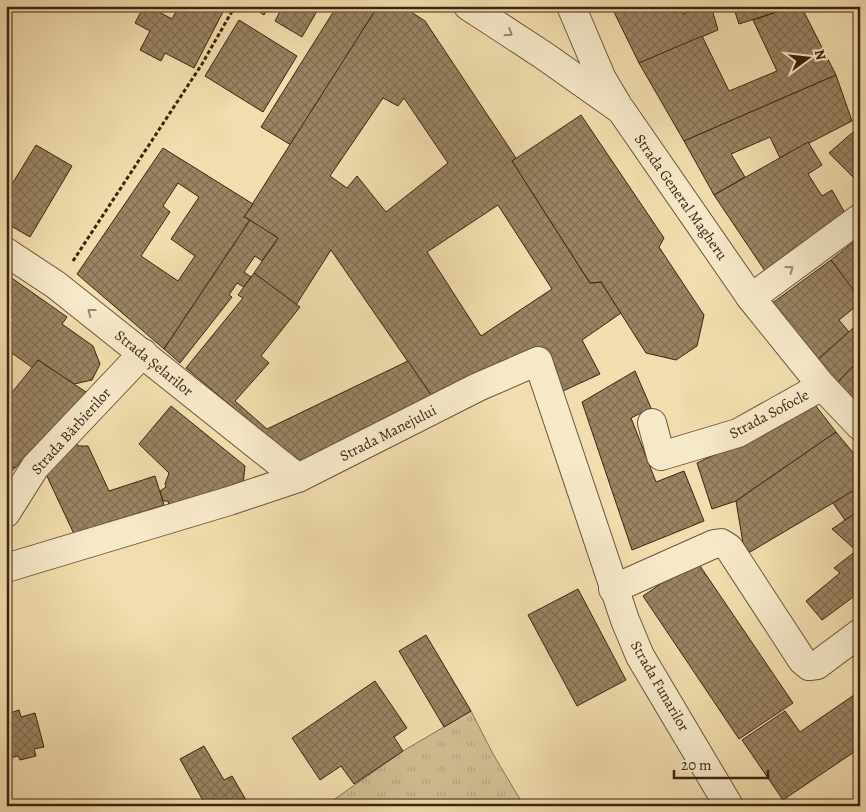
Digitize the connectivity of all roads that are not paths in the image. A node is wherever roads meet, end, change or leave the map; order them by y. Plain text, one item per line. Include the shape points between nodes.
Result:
1 (468, 6) edge
2 (570, 6) edge
3 (621, 110) junction
4 (860, 218) edge
5 (6, 252) edge
6 (751, 298) junction
7 (143, 353) junction
8 (822, 386) junction
9 (652, 423) dead end
10 (860, 426) edge
11 (298, 478) junction
12 (6, 514) edge
13 (6, 568) edge
14 (613, 589) junction
15 (860, 633) edge
16 (720, 801) edge

1 -> 3 street, Strada General Magheru
2 - 3 street via 602,79
3 - 6 street, Strada General Magheru
6 -> 4 street
7 -> 5 street, Strada Șelarilor via 56,285
6 - 8 street, Strada General Magheru
7 - 11 street, Strada Șelarilor
7 - 12 street, Strada Bărbierilor via 35,466
8 - 9 street, Strada Sofocle via 738,433 661,456
8 - 10 street, Strada General Magheru
11 - 13 street, Strada Manejului
11 - 14 street, Strada Manejului via 478,387 538,361
14 - 15 street via 721,543 729,548 809,666 817,665
14 - 16 street, Strada Funarilor via 640,656

